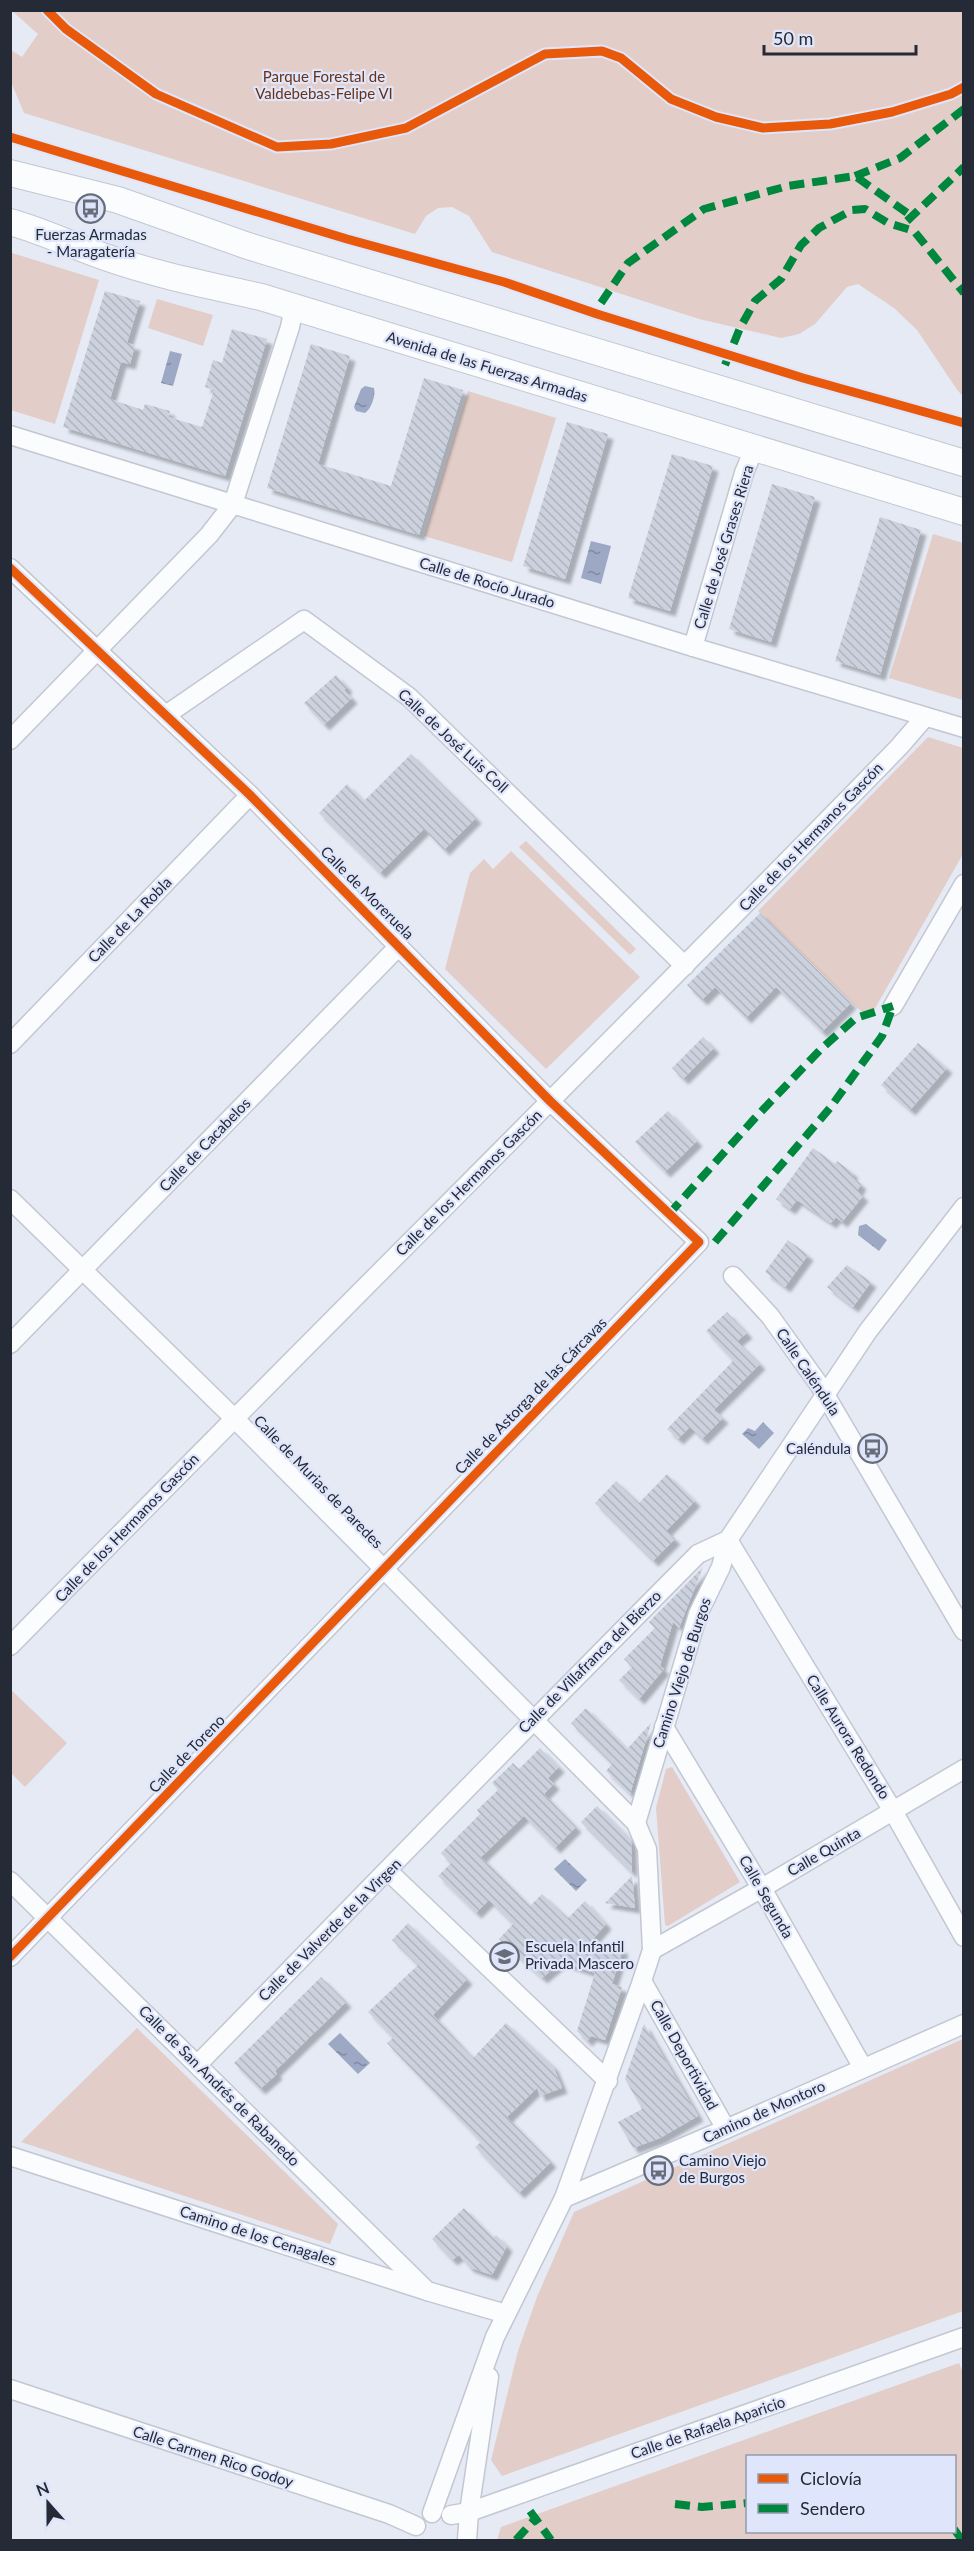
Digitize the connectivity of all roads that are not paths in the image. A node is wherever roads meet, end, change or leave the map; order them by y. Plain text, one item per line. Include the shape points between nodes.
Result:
1 (10, 173) edge
2 (10, 222) edge
3 (287, 306) junction
4 (10, 435) edge
5 (759, 450) junction
6 (963, 463) edge
7 (233, 504) junction
8 (963, 512) edge
9 (10, 568) edge
10 (693, 647) junction
11 (98, 651) junction
12 (166, 715) junction
13 (925, 717) junction
14 (963, 728) edge
15 (10, 740) edge
16 (250, 795) junction
17 (963, 884) edge
18 (399, 946) junction
19 (685, 966) junction
20 (893, 1006) dead end
21 (10, 1044) edge
22 (550, 1101) junction
23 (10, 1199) edge
24 (963, 1207) edge
25 (699, 1242) joint
26 (84, 1270) junction
27 (734, 1276) dead end
28 (10, 1344) edge
29 (825, 1395) junction
30 (234, 1418) junction
31 (728, 1540) junction
32 (384, 1570) junction
33 (963, 1631) edge
34 (10, 1646) edge
35 (532, 1720) junction
36 (664, 1727) junction
37 (963, 1769) edge
38 (461, 1796) joint
39 (893, 1811) junction
40 (636, 1824) junction
41 (388, 1871) junction
42 (10, 1881) edge
43 (762, 1888) junction
44 (48, 1920) junction
45 (963, 1937) edge
46 (652, 1950) junction
47 (10, 1957) edge
48 (642, 1981) junction
49 (963, 2024) edge
50 (198, 2064) junction
51 (863, 2068) junction
52 (608, 2081) junction
53 (726, 2129) junction
54 (10, 2156) edge
55 (564, 2198) junction
56 (427, 2291) junction
57 (506, 2314) junction
58 (495, 2337) junction
59 (963, 2337) edge
60 (10, 2389) edge
61 (432, 2513) junction
62 (460, 2513) junction
63 (414, 2533) edge
64 (467, 2537) edge

1 - 6 street via 118,200 248,246
2 - 3 street, Avenida de las Fuerzas Armadas via 159,274
3 - 5 street, Avenida de las Fuerzas Armadas
3 - 7 street via 292,317 290,327
4 - 7 street, Calle de Rocío Jurado
5 - 8 street, Avenida de las Fuerzas Armadas
5 - 10 street, Calle de José Grases Riera via 751,456 744,473
7 - 10 street, Calle de Rocío Jurado
7 - 11 street via 209,535
9 - 11 street, Calle de Moreruela
10 - 13 street, Calle de Rocío Jurado
11 - 12 street, Calle de Moreruela
11 - 15 street
12 - 16 street, Calle de Moreruela
12 - 19 street, Calle de José Luis Coll via 304,620 409,697
13 - 14 street, Calle de Rocío Jurado
13 - 19 street, Calle de los Hermanos Gascón
16 - 18 street, Calle de Moreruela
16 - 21 street, Calle de La Robla
17 - 20 street
18 - 22 street, Calle de Moreruela
18 - 26 street, Calle de Cacabelos
19 - 22 street, Calle de los Hermanos Gascón
22 - 25 street, Calle de Moreruela
22 - 30 street, Calle de los Hermanos Gascón
23 - 26 street, Calle de Murias de Paredes
24 - 29 street, Camino Viejo de Burgos via 896,1292
25 - 32 street, Calle de Astorga de las Cárcavas
26 - 28 street, Calle de Cacabelos
26 - 30 street, Calle de Murias de Paredes
27 - 29 street, Calle Caléndula via 770,1316
29 - 31 street, Camino Viejo de Burgos
29 - 33 street, Calle Caléndula
30 - 32 street, Calle de Murias de Paredes
30 - 34 street, Calle de los Hermanos Gascón
31 - 35 street, Calle de Villafranca del Bierzo via 698,1554
31 - 36 street, Camino Viejo de Burgos via 721,1567 698,1614
31 - 39 street, Calle Aurora Redondo
32 - 35 street, Calle de Murias de Paredes
32 - 44 street, Calle de Toreno
35 - 38 street, Calle de Villafranca del Bierzo
35 - 40 street, Calle de Murias de Paredes
36 - 40 street, Camino Viejo de Burgos
36 - 43 street, Calle Segunda
37 - 39 street, Calle Quinta
38 - 41 street, Calle de Valverde de la Virgen
39 - 43 street, Calle Quinta
39 - 45 street, Calle Aurora Redondo
40 - 46 street via 647,1849
41 - 50 street, Calle de Valverde de la Virgen
41 - 52 street
42 - 44 street, Calle de San Andrés de Rabanedo
43 - 46 street, Calle Quinta
43 - 51 street, Calle Segunda
44 - 47 street, Calle de Toreno
44 - 50 street, Calle de San Andrés de Rabanedo
46 - 48 street
48 - 52 street
48 - 53 street, Calle Deportividad
49 - 51 street, Camino de Montoro
50 - 56 street, Calle de San Andrés de Rabanedo
51 - 53 street, Camino de Montoro
52 - 55 street
53 - 55 street, Camino de Montoro
54 - 56 street, Camino de los Cenagales
55 - 57 street
56 - 57 street, Camino de los Cenagales
57 - 58 street
58 - 61 street
58 - 62 street
59 - 62 street, Calle de Rafaela Aparicio
60 - 63 street, Calle Carmen Rico Godoy via 390,2514
61 - 62 street
61 - 63 street
62 - 64 street

